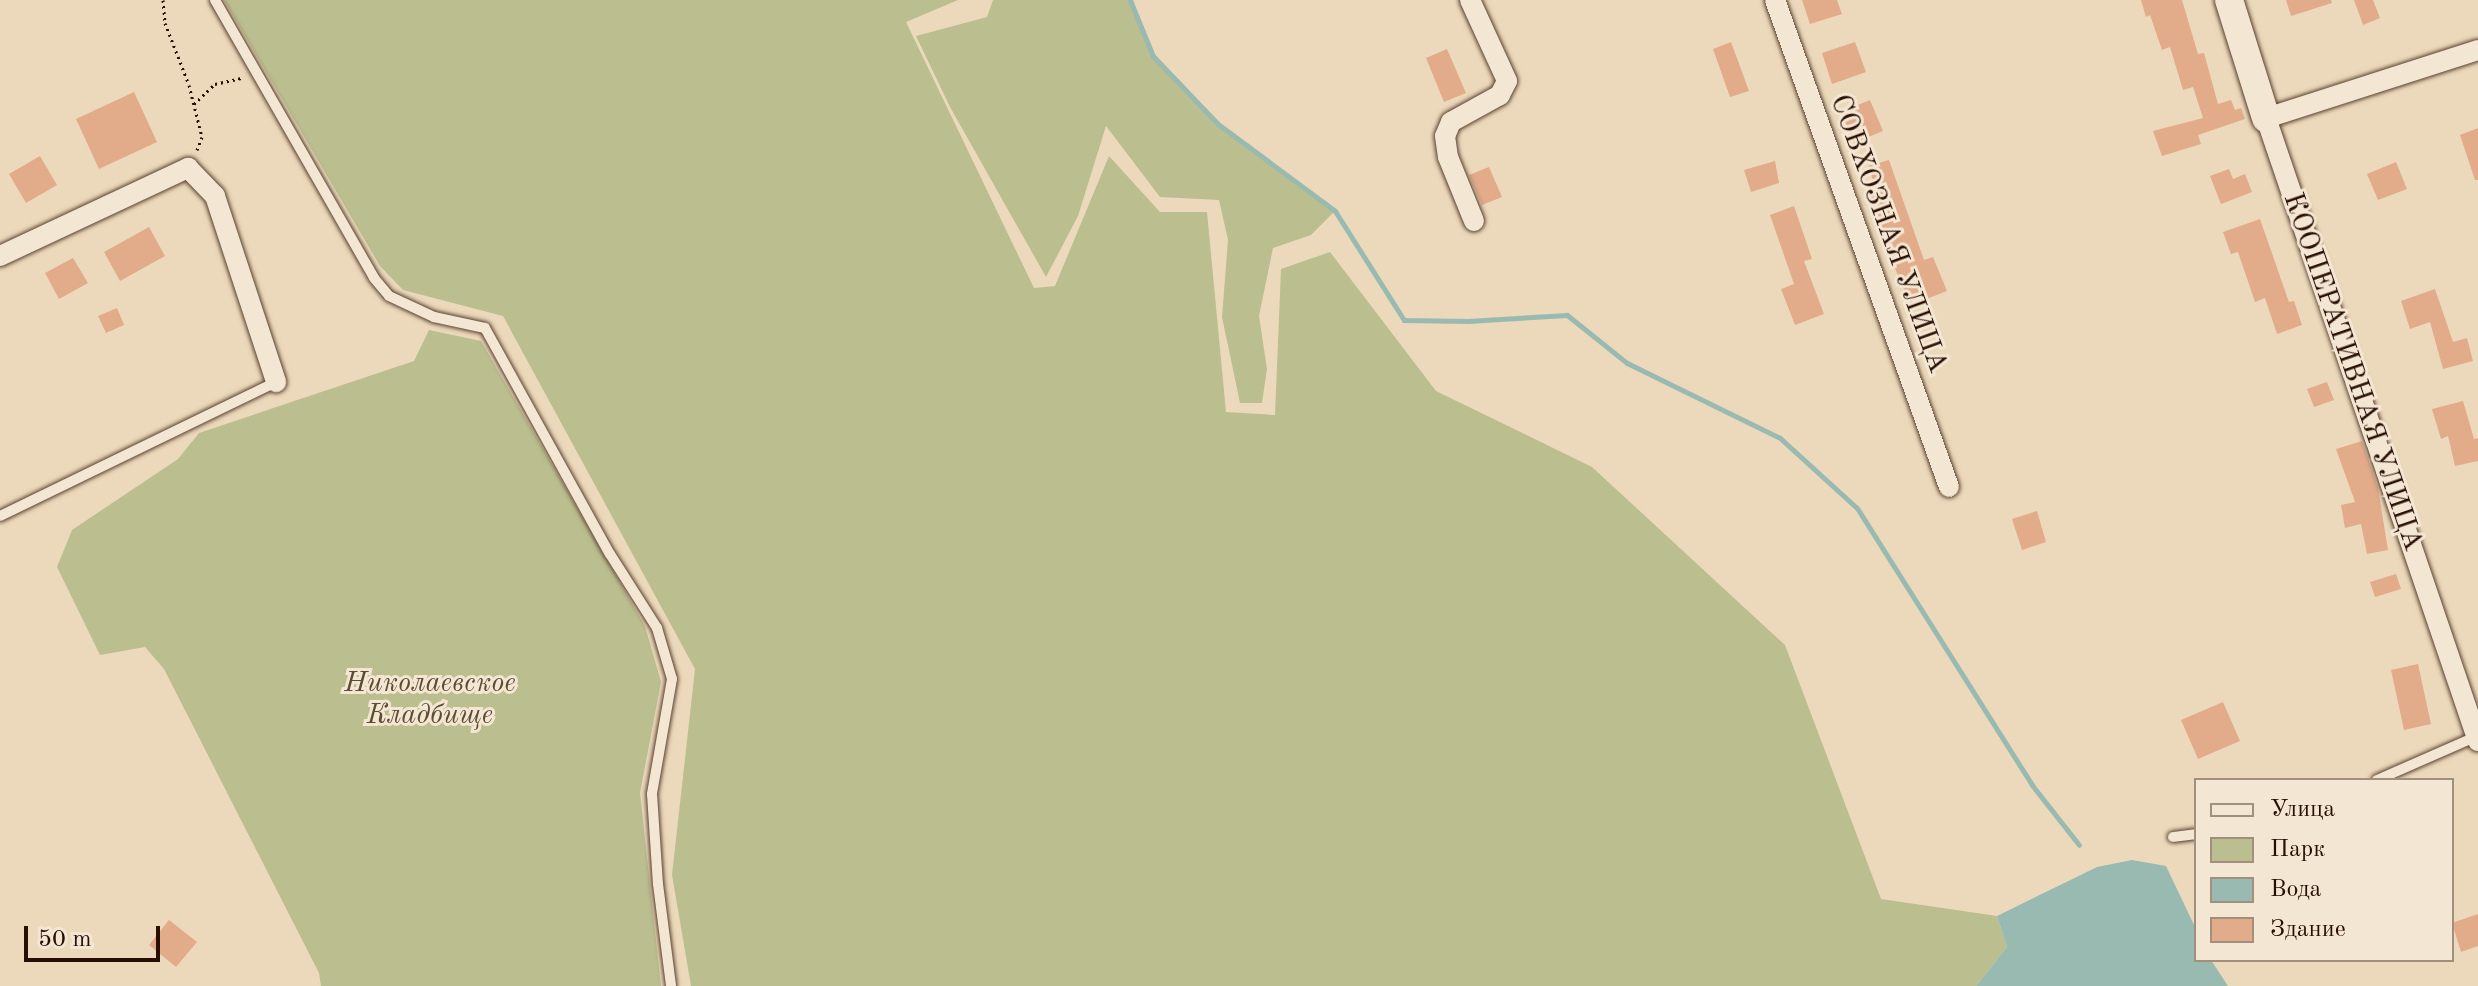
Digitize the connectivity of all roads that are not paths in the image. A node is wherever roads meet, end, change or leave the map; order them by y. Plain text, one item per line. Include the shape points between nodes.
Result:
1 (215, 0) edge
2 (1470, 0) edge
3 (1775, 0) edge
4 (2229, 0) edge
5 (2478, 50) edge
6 (2266, 118) junction
7 (1474, 221) dead end
8 (0, 256) edge
9 (276, 382) joint
10 (1949, 487) dead end
11 (0, 516) edge
12 (2476, 739) edge
13 (2382, 778) edge
14 (2194, 834) edge
15 (2173, 837) dead end
16 (671, 986) edge

1 - 16 lane via 374,278 389,296 434,317 485,328 657,628 672,679 652,794
2 - 7 street via 1507,81 1500,95 1451,122 1445,136
3 - 10 street, СОВХОЗНАЯ УЛИЦА
4 - 6 street, КООПЕРАТИВНАЯ УЛИЦА
5 - 6 street
6 - 12 street, КООПЕРАТИВНАЯ УЛИЦА
8 - 9 street via 188,168 215,196
9 - 11 lane
12 - 13 lane
14 - 15 lane

